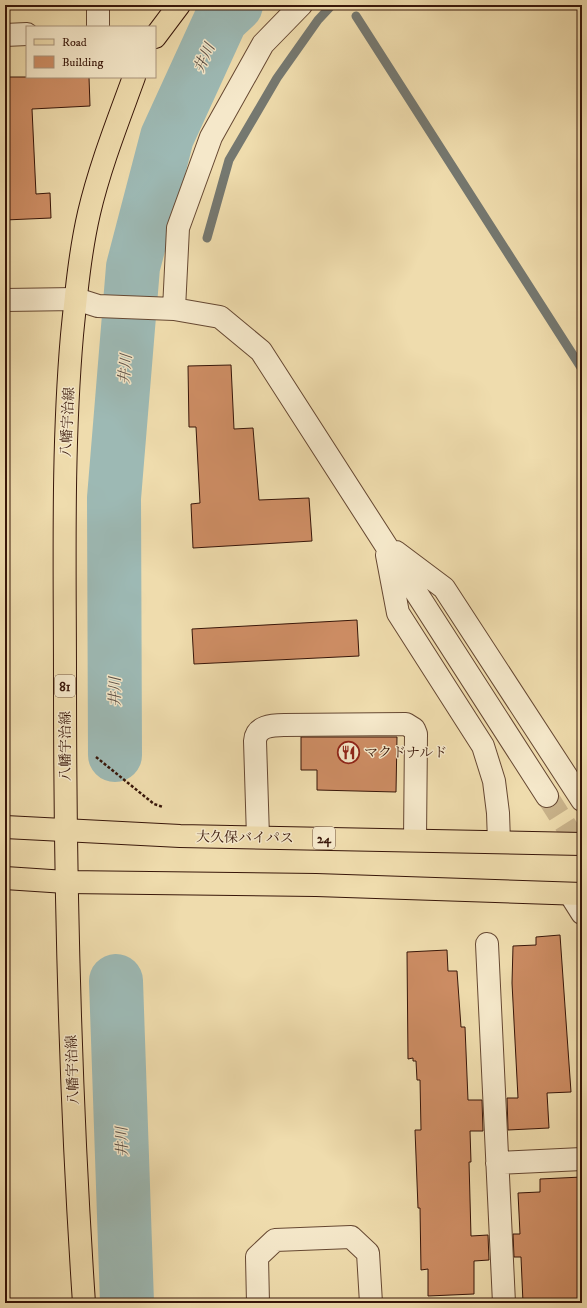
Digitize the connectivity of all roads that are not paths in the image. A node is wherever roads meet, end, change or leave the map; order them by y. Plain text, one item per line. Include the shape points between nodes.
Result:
1 (98, 5) edge
2 (179, 5) edge
3 (301, 5) edge
4 (98, 26) edge
5 (26, 34) edge
6 (5, 35) edge
7 (156, 36) edge
8 (134, 78) edge
9 (76, 299) junction
10 (5, 300) edge
11 (174, 309) junction
12 (385, 544) junction
13 (547, 796) tunnel mouth
14 (582, 800) edge
15 (5, 827) edge
16 (65, 831) junction
17 (258, 837) junction
18 (415, 840) junction
19 (499, 842) junction
20 (582, 844) edge
21 (5, 878) edge
22 (66, 882) junction
23 (576, 894) edge
24 (582, 914) edge
25 (487, 944) dead end
26 (582, 1159) edge
27 (497, 1163) junction
28 (84, 1303) edge
29 (258, 1303) edge
30 (370, 1303) edge
31 (504, 1303) edge

1 - 4 street
2 - 7 main road
3 - 11 street via 263,44 210,136 178,228
5 - 6 street
8 - 9 main road, 八幡宇治線 / 81 via 110,142 89,213
9 - 10 street
9 - 11 street via 98,306
9 - 16 main road, 八幡宇治線 / 81 via 69,368 65,460
11 - 12 street via 220,317 261,351
12 - 13 street
12 - 14 street via 444,588
12 - 19 street via 398,613 483,746 494,781
15 - 16 main road, 大久保バイパス / 24
16 - 17 main road, 大久保バイパス / 24
16 - 22 main road, 八幡宇治線 / 81
17 - 18 main road, 大久保バイパス / 24
17 - 18 street via 255,741 259,731 266,726 284,724 406,724 414,729 416,734
18 - 19 main road, 大久保バイパス / 24
19 - 20 main road, 大久保バイパス / 24
21 - 22 main road
22 - 23 main road via 316,885
22 - 28 main road, 八幡宇治線 / 81 via 76,1184
23 - 24 street
25 - 27 street
26 - 27 street
27 - 31 street
29 - 30 street via 257,1257 275,1240 351,1237 368,1253

